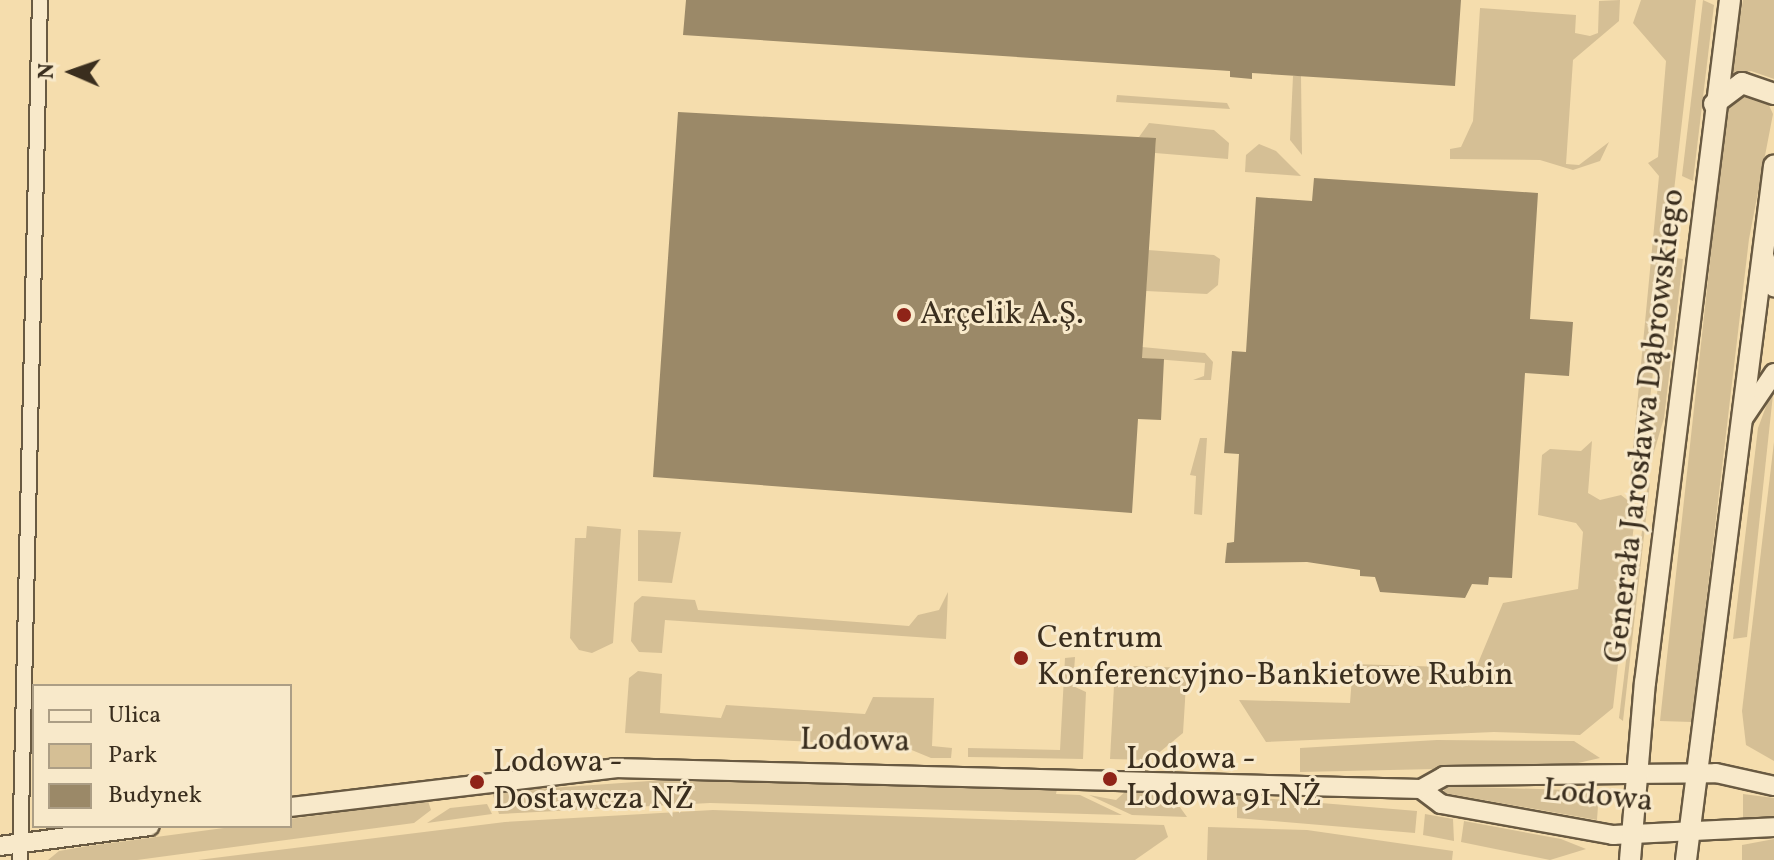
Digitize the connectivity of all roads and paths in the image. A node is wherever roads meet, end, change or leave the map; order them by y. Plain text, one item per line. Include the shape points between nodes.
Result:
1 (40, 0) edge
2 (1730, 0) edge
3 (1774, 94) edge
4 (1714, 104) junction
5 (1774, 166) edge
6 (1761, 247) junction
7 (1774, 287) edge
8 (1774, 373) edge
9 (1740, 424) junction
10 (1697, 773) junction
11 (1637, 776) junction
12 (1774, 786) edge
13 (1421, 789) junction
14 (292, 807) edge
15 (1774, 827) edge
16 (140, 828) edge
17 (1690, 832) junction
18 (1632, 836) junction
19 (0, 846) edge
20 (20, 852) edge
21 (1630, 860) edge
22 (1686, 860) edge

1 - 20 street
2 - 4 main road, Generała Jarosława Dąbrowskiego
3 - 4 main road via 1742,83
4 - 11 main road, Generała Jarosława Dąbrowskiego
5 - 6 main road
6 - 7 street
6 - 9 main road
8 - 9 street
9 - 10 main road
10 - 11 street, Lodowa
10 - 12 street, Lodowa
10 - 17 main road
11 - 13 street, Lodowa via 1444,776
11 - 18 main road, Generała Jarosława Dąbrowskiego
13 - 14 street, Lodowa via 615,768
13 - 18 street, Lodowa via 1441,804
15 - 17 street, Lodowa
16 - 20 street
17 - 18 street, Lodowa
17 - 22 main road
18 - 21 main road, Generała Jarosława Dąbrowskiego
19 - 20 street

